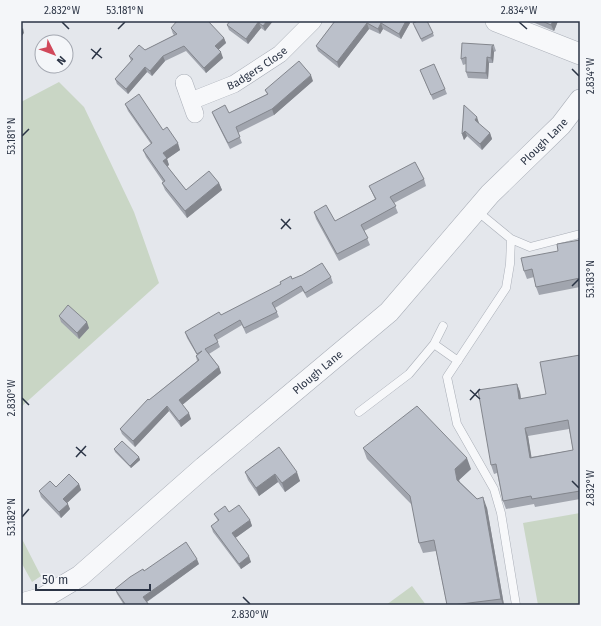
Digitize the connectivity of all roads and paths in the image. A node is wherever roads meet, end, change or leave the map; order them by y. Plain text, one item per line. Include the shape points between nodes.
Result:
1 (313, 21) edge
2 (496, 21) edge
3 (580, 54) edge
4 (184, 83) dead end
5 (580, 100) edge
6 (476, 211) junction
7 (580, 234) edge
8 (511, 239) junction
9 (444, 326) dead end
10 (434, 344) junction
11 (458, 361) junction
12 (359, 412) dead end
13 (21, 604) edge
14 (516, 605) edge

1 - 4 street, Badgers Close via 280,54 193,107
2 - 3 street
5 - 6 street, Plough Lane via 561,125
6 - 8 lane
6 - 13 street, Plough Lane via 389,312 204,467 80,576 43,598
7 - 8 lane via 530,247
8 - 11 lane via 506,288
9 - 10 lane
10 - 11 lane
10 - 12 lane via 408,374
11 - 14 lane via 447,377 457,424 494,490 501,513

